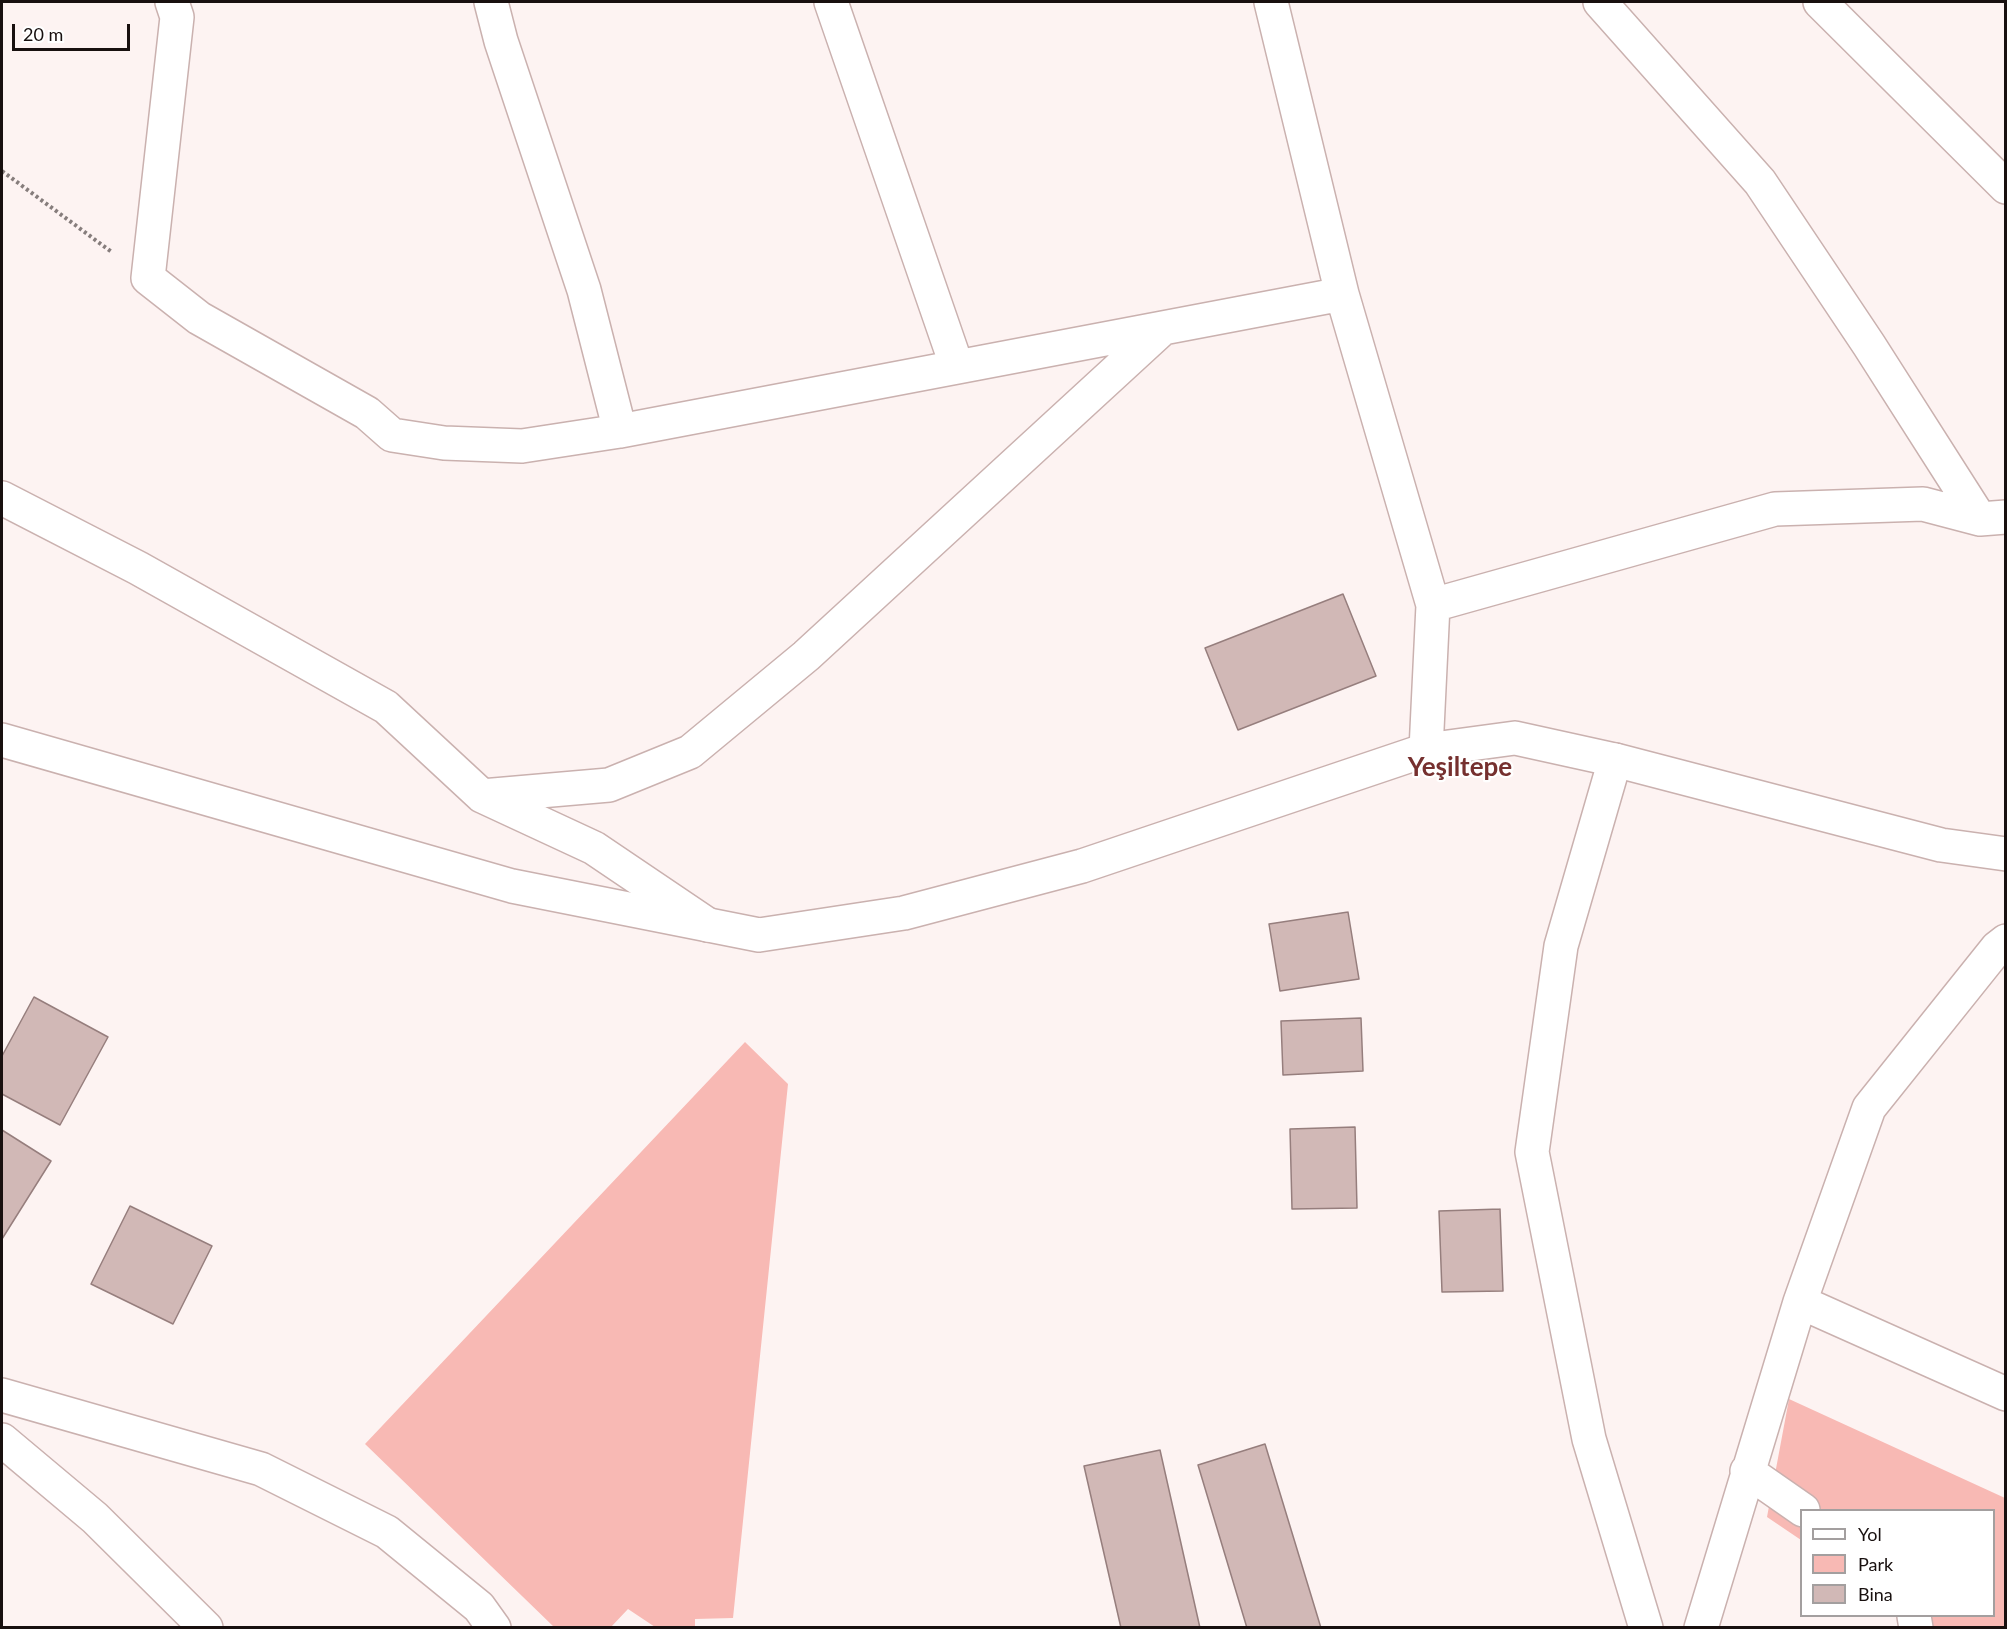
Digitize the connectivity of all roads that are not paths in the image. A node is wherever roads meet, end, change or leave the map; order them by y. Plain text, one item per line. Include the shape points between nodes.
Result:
1 (171, 2) edge
2 (491, 2) edge
3 (831, 2) edge
4 (1271, 2) edge
5 (1600, 2) edge
6 (1820, 2) edge
7 (2006, 186) edge
8 (1342, 294) junction
9 (1163, 328) junction
10 (957, 367) junction
11 (620, 431) junction
12 (2, 498) edge
13 (1993, 518) edge
14 (1433, 605) junction
15 (2, 740) edge
16 (1426, 750) junction
17 (1615, 760) junction
18 (482, 796) junction
19 (2006, 854) edge
20 (708, 925) junction
21 (2006, 941) edge
22 (1800, 1302) junction
23 (2, 1395) edge
24 (2006, 1395) edge
25 (2, 1440) edge
26 (1747, 1471) junction
27 (1802, 1509) edge
28 (206, 1628) edge
29 (494, 1628) edge
30 (1646, 1628) edge
31 (1701, 1628) edge

1 - 11 street via 177,17 148,278 199,318 367,412 392,435 444,443 522,446
2 - 11 street via 584,290
3 - 10 street
4 - 8 street
5 - 13 street via 1760,182 1869,345
6 - 7 street
8 - 9 street
8 - 14 street
9 - 10 street
9 - 18 street via 806,656 690,752 609,786
10 - 11 street
12 - 18 street via 138,568 386,707
13 - 14 street via 1923,504 1775,509
14 - 16 street
15 - 20 street via 512,886
16 - 17 street via 1515,738
16 - 20 street via 1083,866 904,913 759,935
17 - 19 street via 1941,845
17 - 30 street via 1561,946 1532,1152 1589,1439
18 - 20 street via 594,848
21 - 22 street via 1869,1108
22 - 24 street
22 - 26 street
23 - 29 street via 261,1469 387,1532 479,1607
25 - 28 street via 95,1518
26 - 27 street
26 - 31 street

